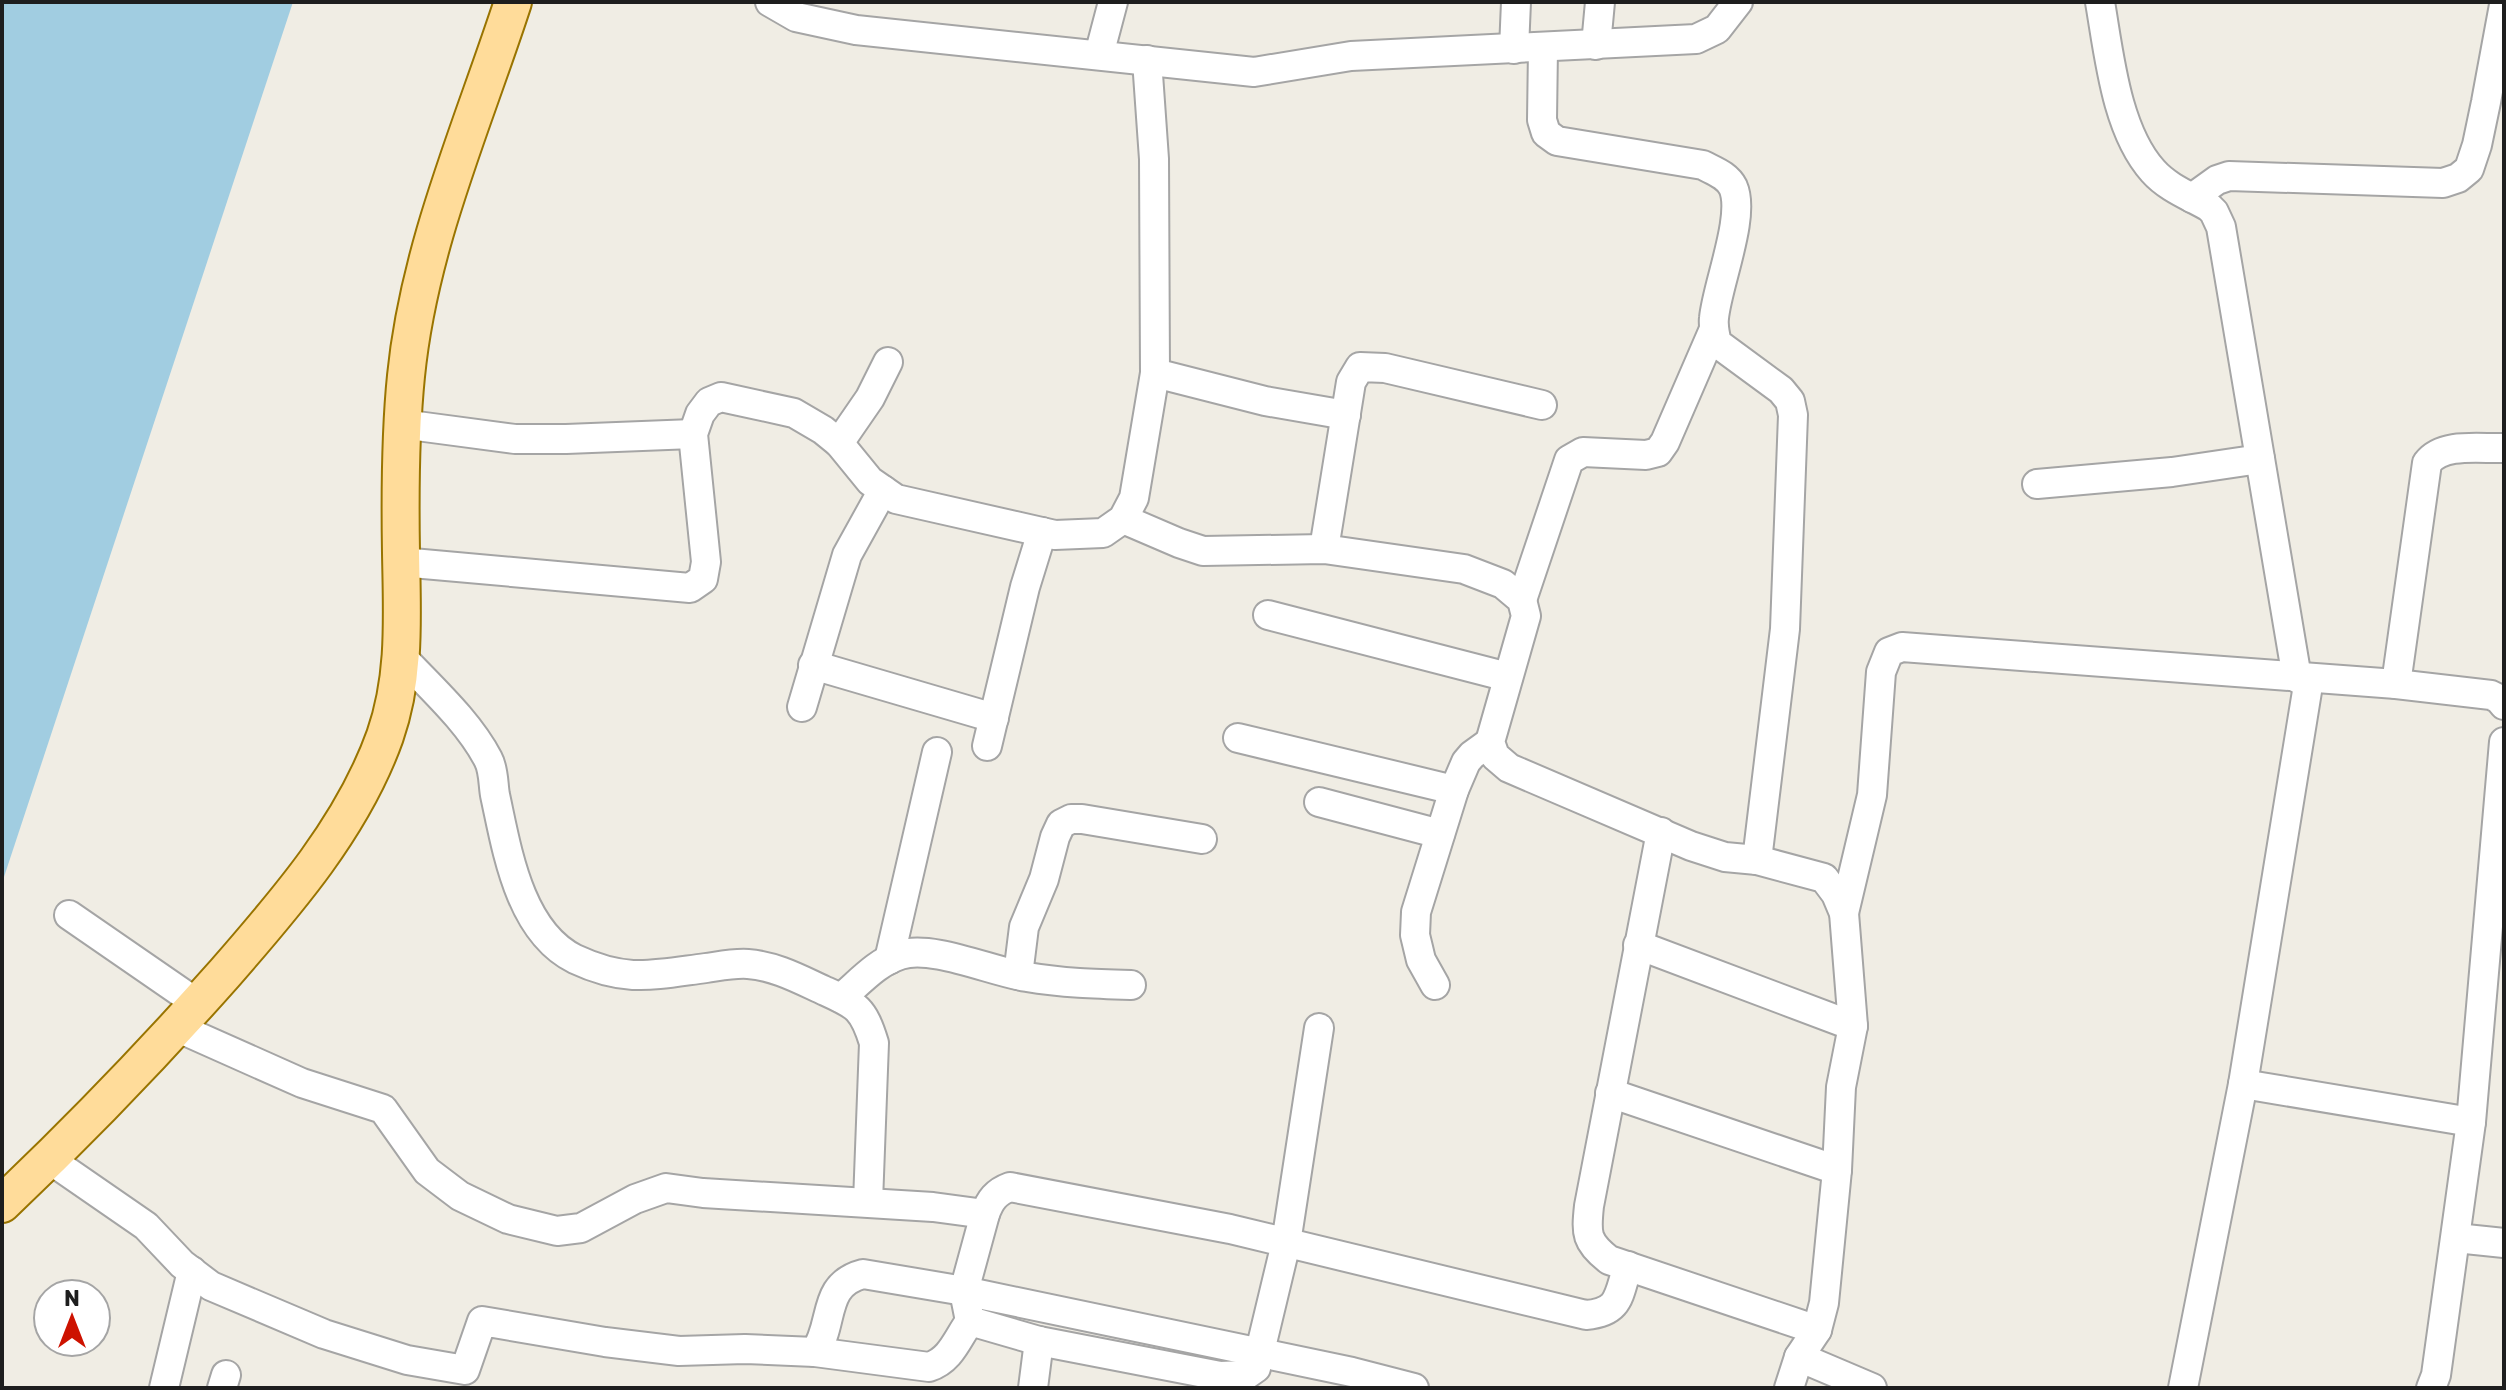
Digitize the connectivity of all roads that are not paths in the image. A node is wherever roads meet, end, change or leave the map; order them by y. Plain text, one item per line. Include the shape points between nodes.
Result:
1 (513, 2) edge
2 (770, 2) edge
3 (1113, 2) edge
4 (1516, 2) edge
5 (1600, 2) edge
6 (1738, 2) edge
7 (2100, 2) edge
8 (2504, 5) edge
9 (1596, 45) junction
10 (1543, 48) junction
11 (1514, 49) junction
12 (1099, 55) junction
13 (1147, 60) junction
14 (2192, 198) junction
15 (1714, 329) junction
16 (888, 362) dead end
17 (1155, 373) junction
18 (1542, 405) dead end
19 (1346, 415) junction
20 (402, 424) junction
21 (693, 434) junction
22 (839, 443) junction
23 (2504, 448) edge
24 (2260, 459) junction
25 (2037, 484) dead end
26 (883, 490) junction
27 (1123, 519) junction
28 (1042, 532) junction
29 (1324, 549) junction
30 (401, 562) junction
31 (1522, 600) junction
32 (1268, 615) dead end
33 (402, 657) junction
34 (813, 665) junction
35 (1508, 677) junction
36 (2303, 679) junction
37 (2396, 684) junction
38 (2500, 698) edge
39 (802, 707) dead end
40 (1238, 738) dead end
41 (1490, 742) junction
42 (2504, 742) edge
43 (937, 752) dead end
44 (1454, 790) junction
45 (1319, 802) dead end
46 (1661, 832) junction
47 (1440, 834) junction
48 (1202, 839) dead end
49 (1757, 860) junction
50 (1844, 913) junction
51 (69, 915) dead end
52 (1638, 945) junction
53 (889, 960) junction
54 (1018, 975) junction
55 (1131, 985) dead end
56 (1435, 985) dead end
57 (841, 998) junction
58 (187, 1016) junction
59 (1853, 1026) junction
60 (1319, 1028) dead end
61 (2243, 1084) junction
62 (1610, 1093) junction
63 (2471, 1122) junction
64 (49, 1159) junction
65 (1837, 1170) junction
66 (868, 1202) junction
67 (2, 1204) edge
68 (985, 1214) junction
69 (2456, 1238) junction
70 (1286, 1243) junction
71 (2504, 1243) edge
72 (1628, 1266) junction
73 (192, 1271) junction
74 (964, 1291) junction
75 (970, 1321) junction
76 (1817, 1330) junction
77 (1039, 1341) junction
78 (815, 1352) junction
79 (1261, 1353) junction
80 (1799, 1357) junction
81 (164, 1388) edge
82 (1033, 1388) edge
83 (1414, 1388) edge
84 (1789, 1388) edge
85 (1872, 1388) edge
86 (2183, 1388) edge
87 (2431, 1388) edge

1 - 20 main road via 433,239 413,327
2 - 12 street via 796,17 856,30
3 - 12 street
4 - 11 street
5 - 9 street
6 - 9 street via 1717,29 1696,39
7 - 14 street via 2129,130 2152,170
8 - 14 street via 2477,145 2469,169 2458,178 2443,183 2229,176
9 - 10 street
10 - 11 street
10 - 15 street via 1546,133 1557,141 1703,165 1724,175 1733,188 1736,208
11 - 13 street via 1351,56 1254,72
12 - 13 street
13 - 17 street via 1154,159
14 - 24 street via 2209,207 2221,227
15 - 31 street via 1658,452 1583,452 1569,460
15 - 49 street via 1717,343 1781,390 1793,415 1785,629
16 - 22 street
17 - 19 street
17 - 27 street via 1134,498
18 - 19 street via 1385,368 1360,367 1351,382
19 - 29 street
20 - 21 street via 515,439
20 - 30 main road
21 - 22 street via 709,402 721,397 794,413
21 - 30 street via 706,562 703,579 690,588
22 - 26 street
23 - 37 street via 2439,452 2427,463
24 - 25 street
24 - 36 street
26 - 28 street via 928,508
26 - 34 street via 847,555
27 - 28 street via 1103,533
27 - 29 street via 1203,551
28 - 34 street via 990,732
29 - 31 street via 1464,569 1503,584
30 - 33 main road
31 - 35 street via 1526,616
32 - 35 street
33 - 57 street via 474,735 490,763 518,889 540,930 571,957 608,972 642,976 747,964 775,969
33 - 58 main road via 385,735 354,802 290,897
34 - 39 street
35 - 41 street
36 - 37 street
36 - 50 street via 1902,647 1889,652 1881,672 1872,795
36 - 61 street
37 - 38 street
40 - 44 street
41 - 44 street via 1466,762
41 - 46 street via 1495,756 1509,768
42 - 63 street
43 - 53 street
44 - 47 street
45 - 47 street
46 - 49 street via 1725,857
46 - 52 street
47 - 56 street via 1415,924 1421,960
48 - 54 street via 1082,819 1061,824 1024,927
49 - 50 street via 1824,878
50 - 59 street
51 - 58 street
52 - 59 street
52 - 62 street
53 - 54 street via 927,952
53 - 57 street
54 - 55 street via 1063,983
57 - 66 street via 867,1019 874,1043
58 - 64 main road
58 - 66 street via 302,1083 383,1109 427,1171 460,1196 508,1219 557,1231 581,1228 666,1188
59 - 65 street via 1841,1087
60 - 70 street
61 - 63 street
61 - 86 street
62 - 65 street
62 - 72 street via 1586,1232 1594,1248
63 - 69 street
64 - 67 main road
64 - 73 street via 146,1226
65 - 76 street
66 - 68 street
68 - 70 street via 999,1190 1010,1187
68 - 74 street
69 - 71 street
69 - 87 street
70 - 72 street via 1586,1315 1604,1313 1615,1304
70 - 79 street
72 - 76 street
73 - 78 street via 211,1286 324,1334 407,1360 465,1370 482,1321 679,1351
73 - 81 street
74 - 75 street
74 - 78 street via 863,1274 848,1278 833,1295 823,1340
74 - 79 street
75 - 77 street
75 - 78 street via 951,1353 929,1367
76 - 80 street
77 - 79 street via 1220,1376 1246,1375 1256,1368
77 - 82 street
79 - 83 street
80 - 84 street
80 - 85 street

